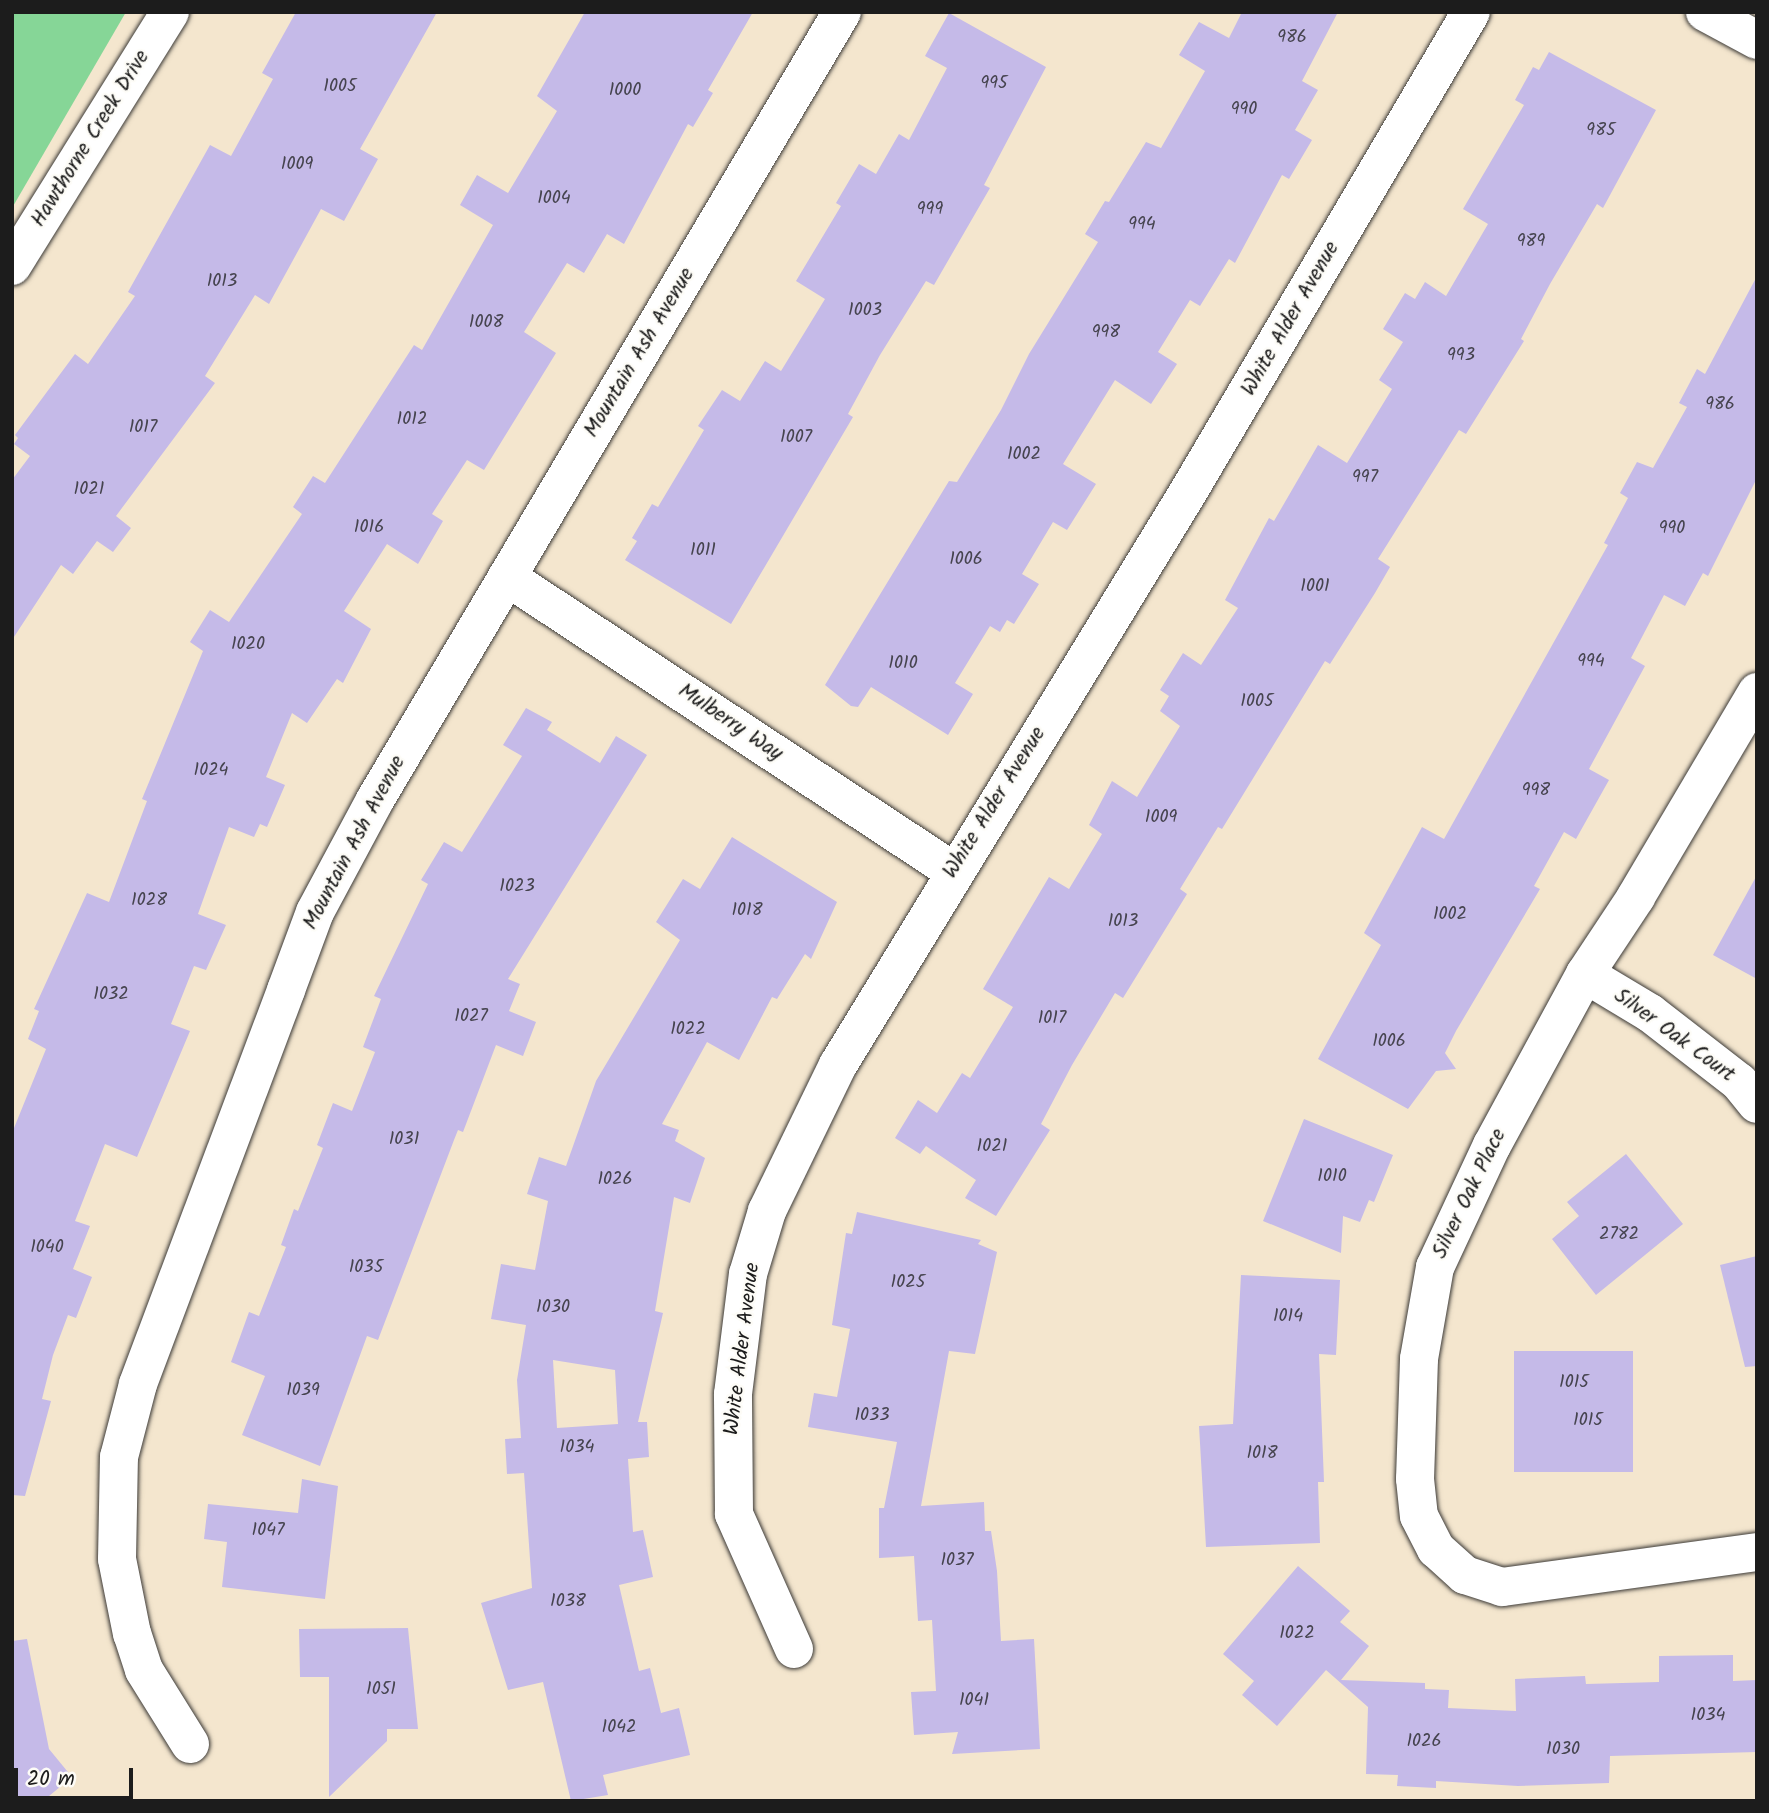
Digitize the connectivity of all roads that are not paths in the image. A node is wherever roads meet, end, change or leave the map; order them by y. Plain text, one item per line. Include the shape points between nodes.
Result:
1 (170, 12) edge
2 (842, 12) edge
3 (1471, 12) edge
4 (1705, 12) edge
5 (1757, 40) edge
6 (12, 266) edge
7 (507, 577) junction
8 (1757, 692) edge
9 (953, 871) junction
10 (1585, 974) junction
11 (1757, 1104) edge
12 (1757, 1552) edge
13 (794, 1649) dead end
14 (190, 1744) dead end

1 - 6 street, Hawthorne Creek Drive
2 - 7 street, Mountain Ash Avenue
3 - 9 street, White Alder Avenue via 1188,494
4 - 5 street
7 - 9 street, Mulberry Way
7 - 14 street, Mountain Ash Avenue via 375,800 316,912 125,1429 115,1492 123,1597 144,1670
8 - 10 street, Silver Oak Place
9 - 13 street, White Alder Avenue via 810,1115 767,1211 748,1274 733,1394 734,1514
10 - 11 street, Silver Oak Court via 1650,1013 1740,1082
10 - 12 street, Silver Oak Place via 1492,1145 1435,1267 1419,1359 1415,1479 1419,1517 1450,1564 1465,1575 1502,1587

